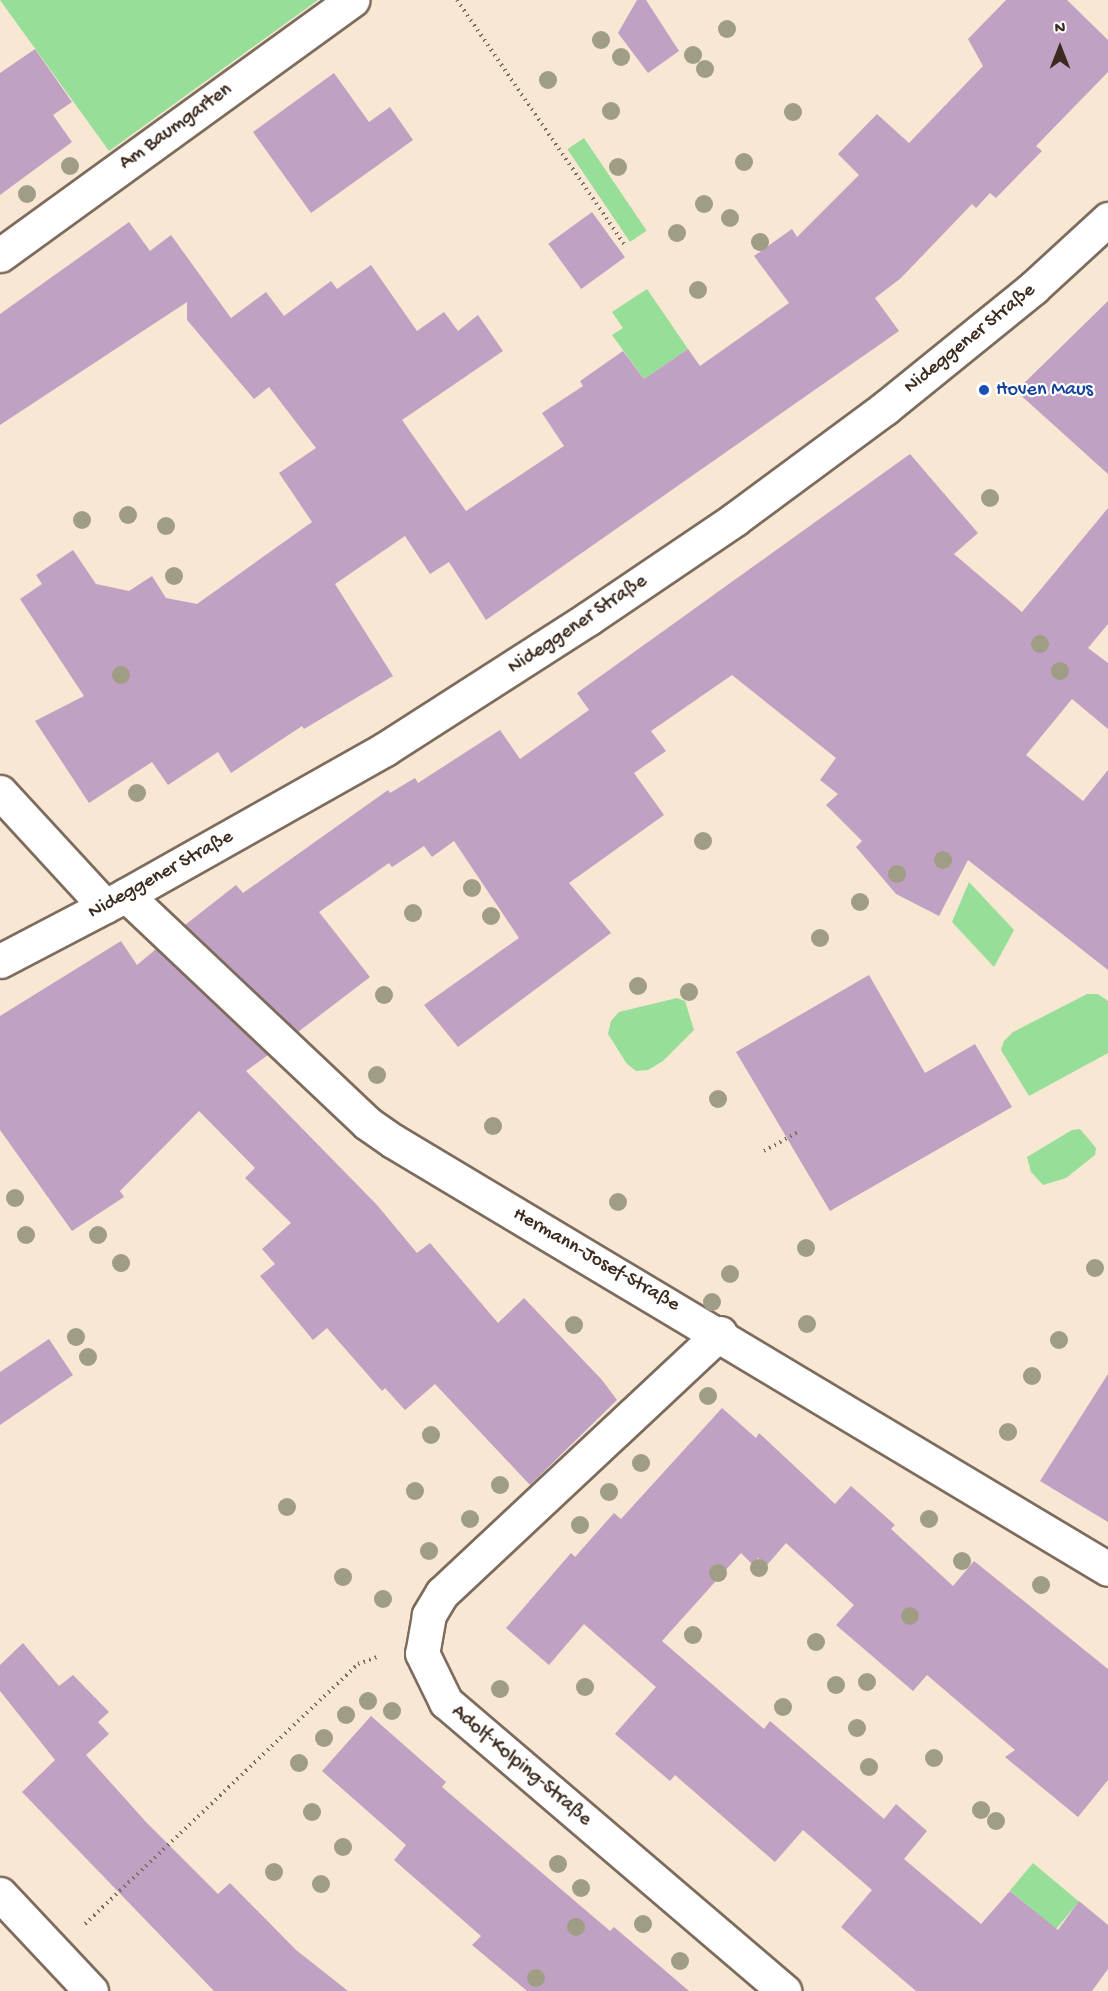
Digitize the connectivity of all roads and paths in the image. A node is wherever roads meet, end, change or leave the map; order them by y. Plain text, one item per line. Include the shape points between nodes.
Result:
1 (352, 0) edge
2 (458, 0) edge
3 (1108, 219) edge
4 (625, 245) dead end
5 (0, 255) edge
6 (0, 792) edge
7 (116, 900) junction
8 (0, 961) edge
9 (800, 1131) dead end
10 (764, 1151) dead end
11 (720, 1333) junction
12 (1108, 1569) edge
13 (423, 1639) junction
14 (0, 1894) edge
15 (54, 1953) junction
16 (91, 1991) edge
17 (784, 1991) edge

1 - 5 street, Am Baumgarten
2 - 4 path
3 - 7 street, Nideggener Straße via 965,346 735,519 430,721
6 - 7 street, Hermann-Josef-Straße
7 - 8 street, Nideggener Straße
7 - 11 street, Hermann-Josef-Straße via 367,1123
9 - 10 path
11 - 12 street, Hermann-Josef-Straße
11 - 13 street, Adolf-Kolping-Straße via 442,1593 429,1615
13 - 15 path via 358,1664
13 - 17 street, Adolf-Kolping-Straße via 427,1668 446,1702
14 - 15 street
15 - 16 street

